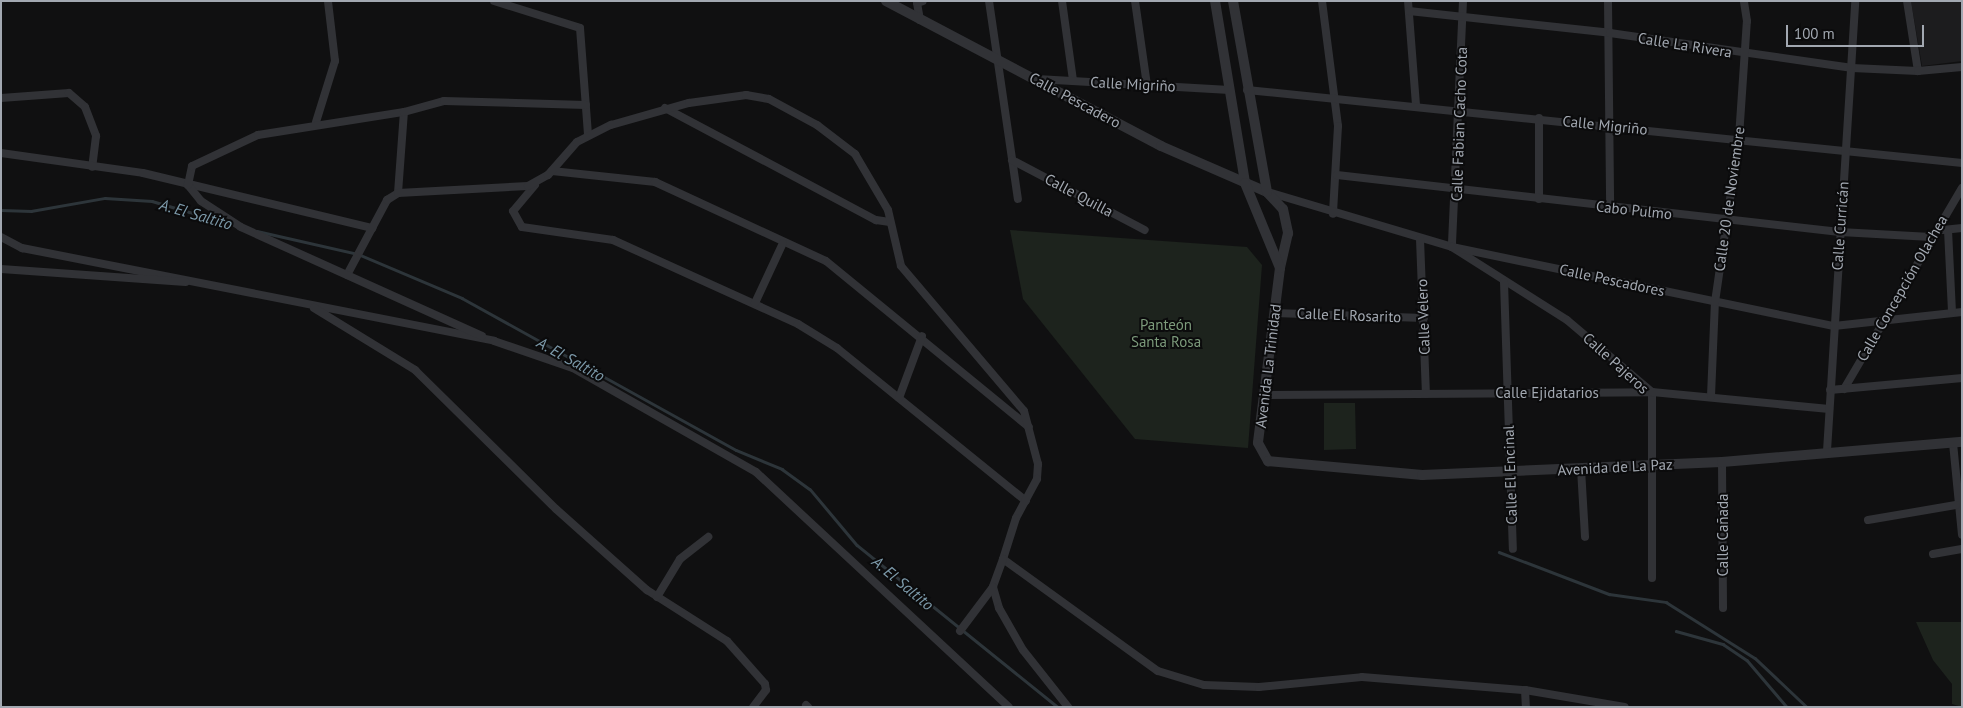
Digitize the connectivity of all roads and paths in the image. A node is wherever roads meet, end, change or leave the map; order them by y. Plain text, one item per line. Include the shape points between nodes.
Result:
1 (328, 1) edge
2 (494, 1) edge
3 (886, 1) edge
4 (989, 1) edge
5 (1062, 1) edge
6 (1135, 1) edge
7 (1215, 1) edge
8 (1233, 1) edge
9 (1322, 1) edge
10 (1408, 1) edge
11 (1463, 1) edge
12 (1608, 1) edge
13 (1744, 1) edge
14 (1855, 1) edge
15 (1907, 1) edge
16 (919, 2) edge
17 (1410, 11) junction
18 (1462, 17) junction
19 (920, 20) junction
20 (1610, 33) junction
21 (1745, 54) junction
22 (999, 62) junction
23 (1962, 67) edge
24 (1852, 68) junction
25 (1918, 72) junction
26 (1035, 79) junction
27 (1073, 80) junction
28 (1147, 86) junction
29 (1230, 90) junction
30 (1247, 90) junction
31 (1, 98) edge
32 (1336, 99) junction
33 (586, 105) junction
34 (1416, 106) junction
35 (665, 108) junction
36 (1460, 111) junction
37 (404, 112) junction
38 (1539, 118) junction
39 (316, 122) junction
40 (1610, 126) junction
41 (588, 135) junction
42 (1739, 137) junction
43 (1845, 149) junction
44 (1, 153) edge
45 (1012, 160) junction
46 (1962, 163) edge
47 (92, 167) junction
48 (552, 172) junction
49 (1337, 175) junction
50 (537, 183) junction
51 (1245, 183) junction
52 (188, 185) junction
53 (1962, 188) edge
54 (1457, 190) junction
55 (1267, 192) junction
56 (398, 193) junction
57 (1018, 200) dead end
58 (1539, 200) junction
59 (1610, 208) junction
60 (1333, 214) junction
61 (1727, 220) junction
62 (890, 222) junction
63 (372, 228) junction
64 (1962, 228) edge
65 (1146, 230) dead end
66 (1936, 230) junction
67 (1948, 230) junction
68 (1840, 232) junction
69 (1, 237) edge
70 (1931, 237) junction
71 (1420, 239) junction
72 (783, 243) junction
73 (1452, 247) junction
74 (1280, 268) junction
75 (1, 269) edge
76 (347, 275) junction
77 (1504, 282) junction
78 (220, 284) junction
79 (1715, 302) junction
80 (755, 304) junction
81 (310, 306) junction
82 (1962, 312) edge
83 (1274, 313) junction
84 (1952, 314) junction
85 (1424, 318) junction
86 (1882, 323) junction
87 (1834, 326) junction
88 (922, 336) junction
89 (494, 341) junction
90 (1962, 378) edge
91 (1844, 389) junction
92 (1830, 390) junction
93 (1652, 392) junction
94 (1426, 394) junction
95 (1508, 394) junction
96 (1265, 395) junction
97 (1711, 396) junction
98 (899, 398) junction
99 (1829, 409) junction
100 (1029, 427) junction
101 (1957, 442) edge
102 (1827, 451) junction
103 (1268, 461) joint
104 (1722, 462) junction
105 (1651, 465) junction
106 (1581, 469) junction
107 (1510, 473) junction
108 (1026, 502) junction
109 (1956, 505) junction
110 (1868, 520) dead end
111 (1962, 535) edge
112 (708, 537) dead end
113 (1585, 537) dead end
114 (1512, 549) dead end
115 (1962, 549) edge
116 (1933, 554) dead end
117 (1003, 558) junction
118 (1652, 578) dead end
119 (993, 588) junction
120 (657, 597) junction
121 (1723, 608) dead end
122 (960, 631) dead end
123 (1525, 690) junction
124 (754, 707) edge
125 (1009, 707) edge
126 (1068, 707) edge
127 (1526, 707) edge
128 (1626, 707) edge

1 - 39 street via 335,61
2 - 33 street via 580,28
3 - 19 street, Calle Pescadero
4 - 22 street
5 - 27 street
6 - 28 street
7 - 29 street, Avenida La Trinidad
8 - 30 street
9 - 32 street
10 - 17 street
11 - 18 street, Calle Fabian Cacho Cota
12 - 20 street
13 - 21 street, Calle 20 de Noviembre
14 - 24 street, Calle Curricán
15 - 25 street
16 - 19 street
17 - 18 street, Calle La Rivera
17 - 34 street
18 - 20 street, Calle La Rivera
18 - 36 street, Calle Fabian Cacho Cota
19 - 22 street, Calle Pescadero
20 - 21 street, Calle La Rivera
20 - 40 street
21 - 24 street, Calle La Rivera
21 - 42 street, Calle 20 de Noviembre
22 - 26 street, Calle Pescadero
22 - 45 street
23 - 25 street, Calle La Rivera
24 - 25 street, Calle La Rivera
24 - 43 street, Calle Curricán
26 - 27 street, Calle Migriño
26 - 51 street, Calle Pescadero via 1161,146
27 - 28 street, Calle Migriño
28 - 29 street, Calle Migriño
29 - 51 street, Avenida La Trinidad
30 - 32 street, Calle Migriño
30 - 55 street
31 - 47 street via 69,93 85,107 96,136
32 - 34 street, Calle Migriño
32 - 49 street
33 - 37 street via 444,101
33 - 41 street
34 - 36 street, Calle Migriño
35 - 41 street
35 - 62 street via 876,220
35 - 62 street via 746,95 769,99 817,125 855,154 883,198
36 - 38 street, Calle Migriño
36 - 54 street, Calle Fabian Cacho Cota
37 - 39 street
37 - 56 street
38 - 40 street, Calle Migriño
38 - 58 street
39 - 52 street via 258,135 196,161
40 - 42 street, Calle Migriño
40 - 59 street
41 - 48 street
42 - 43 street, Calle Migriño
42 - 61 street, Calle 20 de Noviembre
43 - 46 street, Calle Migriño
43 - 68 street, Calle Curricán
44 - 47 street
45 - 57 street
45 - 65 street, Calle Quilla
47 - 52 street via 143,173
48 - 50 street
48 - 72 street via 655,182
49 - 54 street, Cabo Pulmo
49 - 60 street
50 - 56 street via 487,190
50 - 80 street via 513,211 522,227 613,240
51 - 55 street, Calle Pescadero
51 - 74 street, Avenida La Trinidad
52 - 63 street via 334,215
52 - 76 street via 201,201 241,227
53 - 66 street, Calle Concepción Olachea
54 - 58 street, Cabo Pulmo
54 - 73 street, Calle Fabian Cacho Cota
55 - 60 street, Calle Pescadores
55 - 74 street, Avenida La Trinidad via 1287,218 1287,241
56 - 63 street via 387,200
58 - 59 street, Cabo Pulmo
59 - 61 street, Cabo Pulmo
60 - 71 street, Calle Pescadores
61 - 68 street, Cabo Pulmo
61 - 79 street, Calle 20 de Noviembre
62 - 100 street via 901,266 1019,404
63 - 76 street
64 - 67 street
66 - 67 street
66 - 70 street, Calle Concepción Olachea
67 - 84 street
68 - 70 street, Cabo Pulmo
68 - 87 street, Calle Curricán
69 - 78 street via 22,248
70 - 86 street, Calle Concepción Olachea
71 - 73 street, Calle Pescadores
71 - 85 street, Calle Velero
72 - 80 street
72 - 88 street via 836,267
73 - 77 street, Calle Pajeros
73 - 79 street, Calle Pescadores
74 - 83 street, Avenida La Trinidad
75 - 78 street
76 - 89 street
77 - 93 street, Calle Pajeros via 1574,325
77 - 95 street, Calle El Encinal
78 - 81 street
79 - 87 street, Calle Pescadores
79 - 97 street, Calle 20 de Noviembre
80 - 98 street via 837,348
81 - 89 street
81 - 120 street via 415,370 556,509
82 - 84 street, Calle Pescadores
83 - 85 street, Calle El Rosarito
83 - 96 street, Avenida La Trinidad
84 - 86 street, Calle Pescadores
85 - 94 street, Calle Velero
86 - 87 street, Calle Pescadores
86 - 91 street, Calle Concepción Olachea
87 - 92 street, Calle Curricán
88 - 98 street
88 - 100 street
89 - 125 street via 573,368 756,472
90 - 91 street
91 - 92 street
92 - 99 street, Calle Curricán
93 - 95 street, Calle Ejidatarios
93 - 97 street, Calle Ejidatarios
93 - 105 street, Calle Pajeros
94 - 95 street, Calle Ejidatarios
94 - 96 street, Calle Ejidatarios
95 - 107 street, Calle El Encinal
96 - 103 street, Avenida La Trinidad via 1258,449
97 - 99 street, Calle Ejidatarios
98 - 108 street
99 - 102 street, Calle Curricán
100 - 108 street via 1038,472
101 - 102 street, Avenida de La Paz
101 - 109 street
102 - 104 street, Avenida de La Paz
103 - 107 street, Avenida de La Paz via 1422,475
104 - 105 street, Avenida de La Paz
104 - 121 street, Calle Cañada
105 - 106 street, Avenida de La Paz
105 - 118 street, Calle Pajeros
106 - 107 street, Avenida de La Paz
106 - 113 street
107 - 114 street, Calle El Encinal
108 - 117 street
109 - 110 street
109 - 111 street
112 - 120 street via 680,560
115 - 116 street
117 - 119 street
117 - 123 street via 1158,671 1182,682 1259,687 1362,677
119 - 122 street
119 - 126 street via 1023,650
120 - 124 street via 737,652 765,684 766,690
123 - 127 street
123 - 128 street

